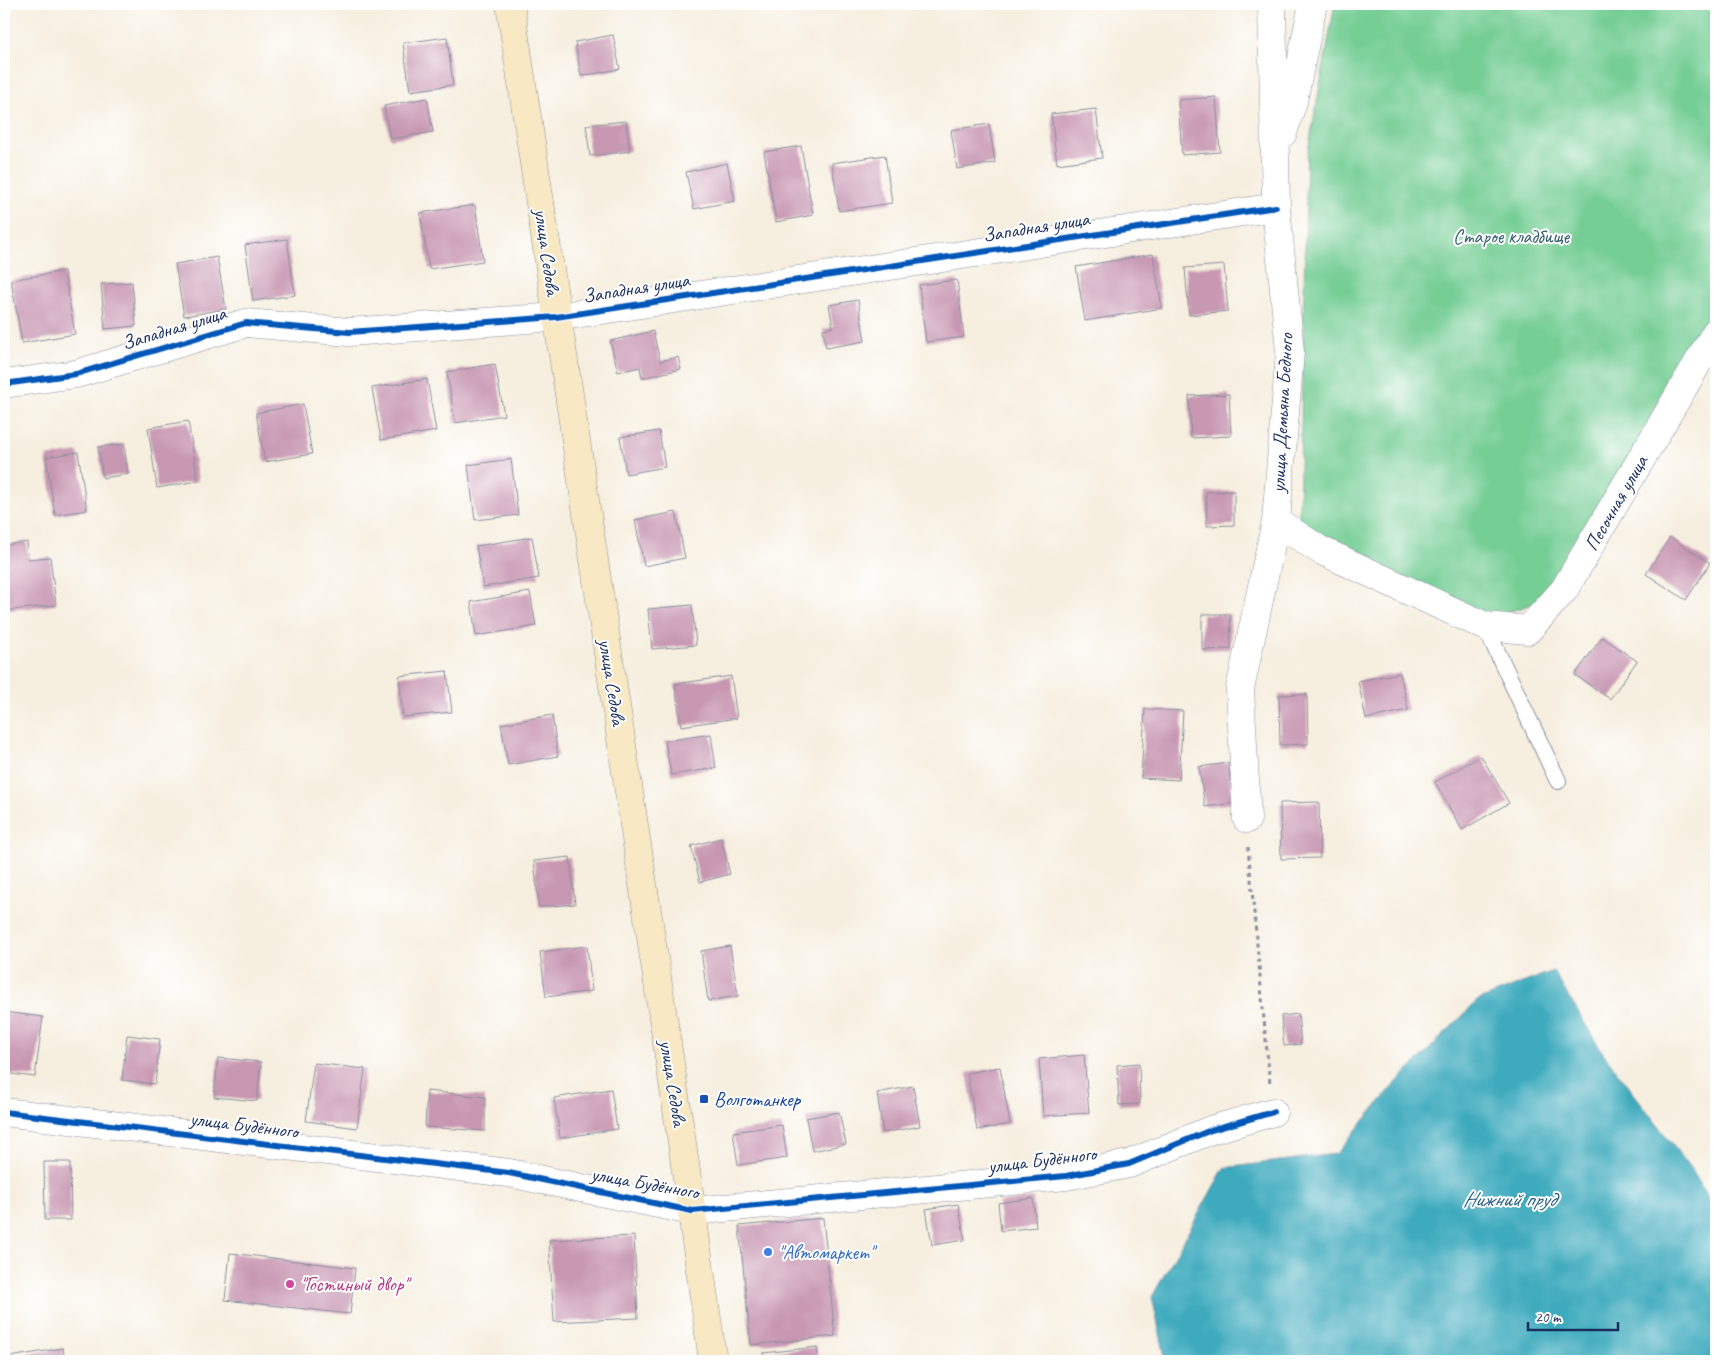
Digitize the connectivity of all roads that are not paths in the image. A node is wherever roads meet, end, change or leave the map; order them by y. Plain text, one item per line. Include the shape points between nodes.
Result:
1 (510, 4) edge
2 (1272, 4) edge
3 (1313, 4) edge
4 (1276, 153) junction
5 (1276, 207) junction
6 (556, 317) junction
7 (1716, 332) edge
8 (4, 384) edge
9 (1276, 521) junction
10 (1485, 626) junction
11 (1558, 781) dead end
12 (1247, 818) road end
13 (4, 1112) edge
14 (1273, 1112) road end
15 (692, 1211) junction
16 (713, 1361) edge

1 - 6 main road, улица Седова
2 - 4 street, улица Демьяна Бедного
3 - 4 street via 1293,101
4 - 5 street, улица Демьяна Бедного
5 - 6 street, Западная улица
5 - 9 street, улица Демьяна Бедного via 1290,352
6 - 8 street, Западная улица via 348,332 246,323 76,374
6 - 15 main road, улица Седова
7 - 10 street, Песочная улица via 1564,590 1528,630
9 - 10 street, Песочная улица via 1320,550
9 - 12 street, улица Демьяна Бедного via 1240,689
10 - 11 lane
13 - 15 street, улица Будённого via 509,1173
14 - 15 street, улица Будённого via 1211,1130 1129,1164 1066,1176
15 - 16 main road, улица Седова

